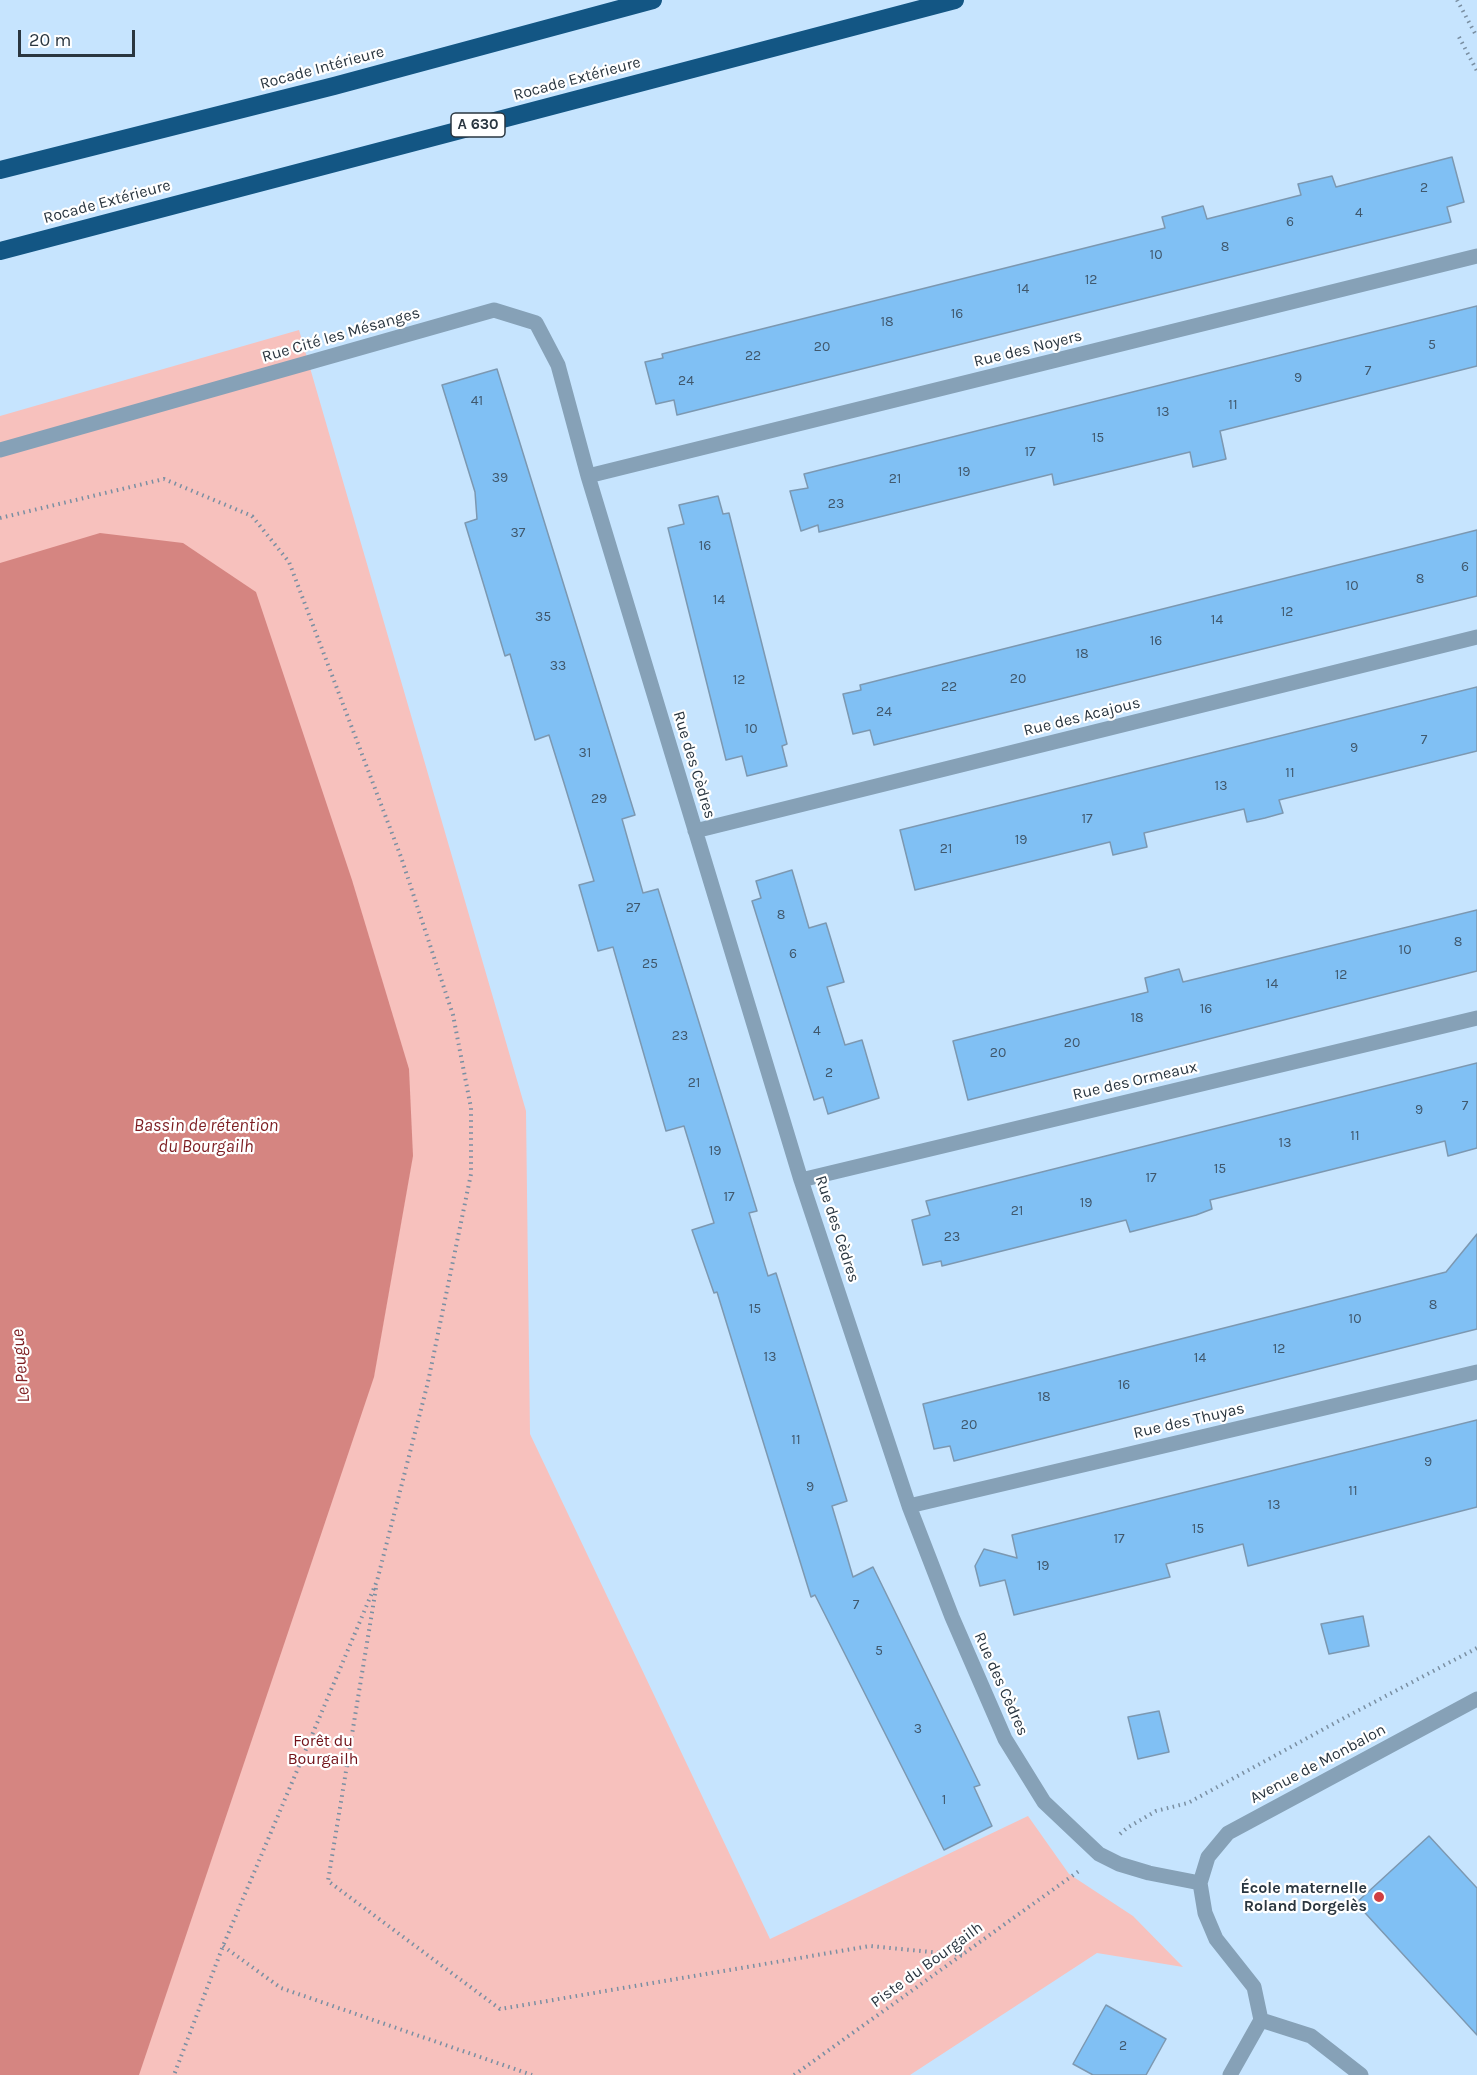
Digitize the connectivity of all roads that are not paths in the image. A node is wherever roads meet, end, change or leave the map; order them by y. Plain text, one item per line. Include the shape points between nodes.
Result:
1 (653, 0) edge
2 (955, 0) edge
3 (0, 170) edge
4 (0, 250) edge
5 (1477, 256) edge
6 (0, 450) edge
7 (588, 476) junction
8 (1477, 638) edge
9 (695, 831) junction
10 (1477, 1018) edge
11 (801, 1180) junction
12 (1477, 1372) edge
13 (909, 1506) junction
14 (1477, 1699) edge
15 (1200, 1883) junction
16 (1261, 2020) junction
17 (1230, 2075) edge
18 (1361, 2075) edge

1 - 3 highway, Rocade Intérieure
2 - 4 highway, Rocade Extérieure / A 630
5 - 7 street, Rue des Noyers
6 - 7 street, Rue Cité les Mésanges via 494,310 536,323 558,365
7 - 9 street, Rue des Cèdres
8 - 9 street, Rue des Acajous
9 - 11 street, Rue des Cèdres
10 - 11 street, Rue des Ormeaux
11 - 13 street, Rue des Cèdres
12 - 13 street, Rue des Thuyas
13 - 15 street, Rue des Cèdres via 1005,1739 1044,1802 1099,1854 1149,1873
14 - 15 street, Avenue de Monbalon via 1228,1833 1208,1857
15 - 16 street via 1205,1913 1216,1939 1254,1987
16 - 17 street
16 - 18 street via 1311,2036

